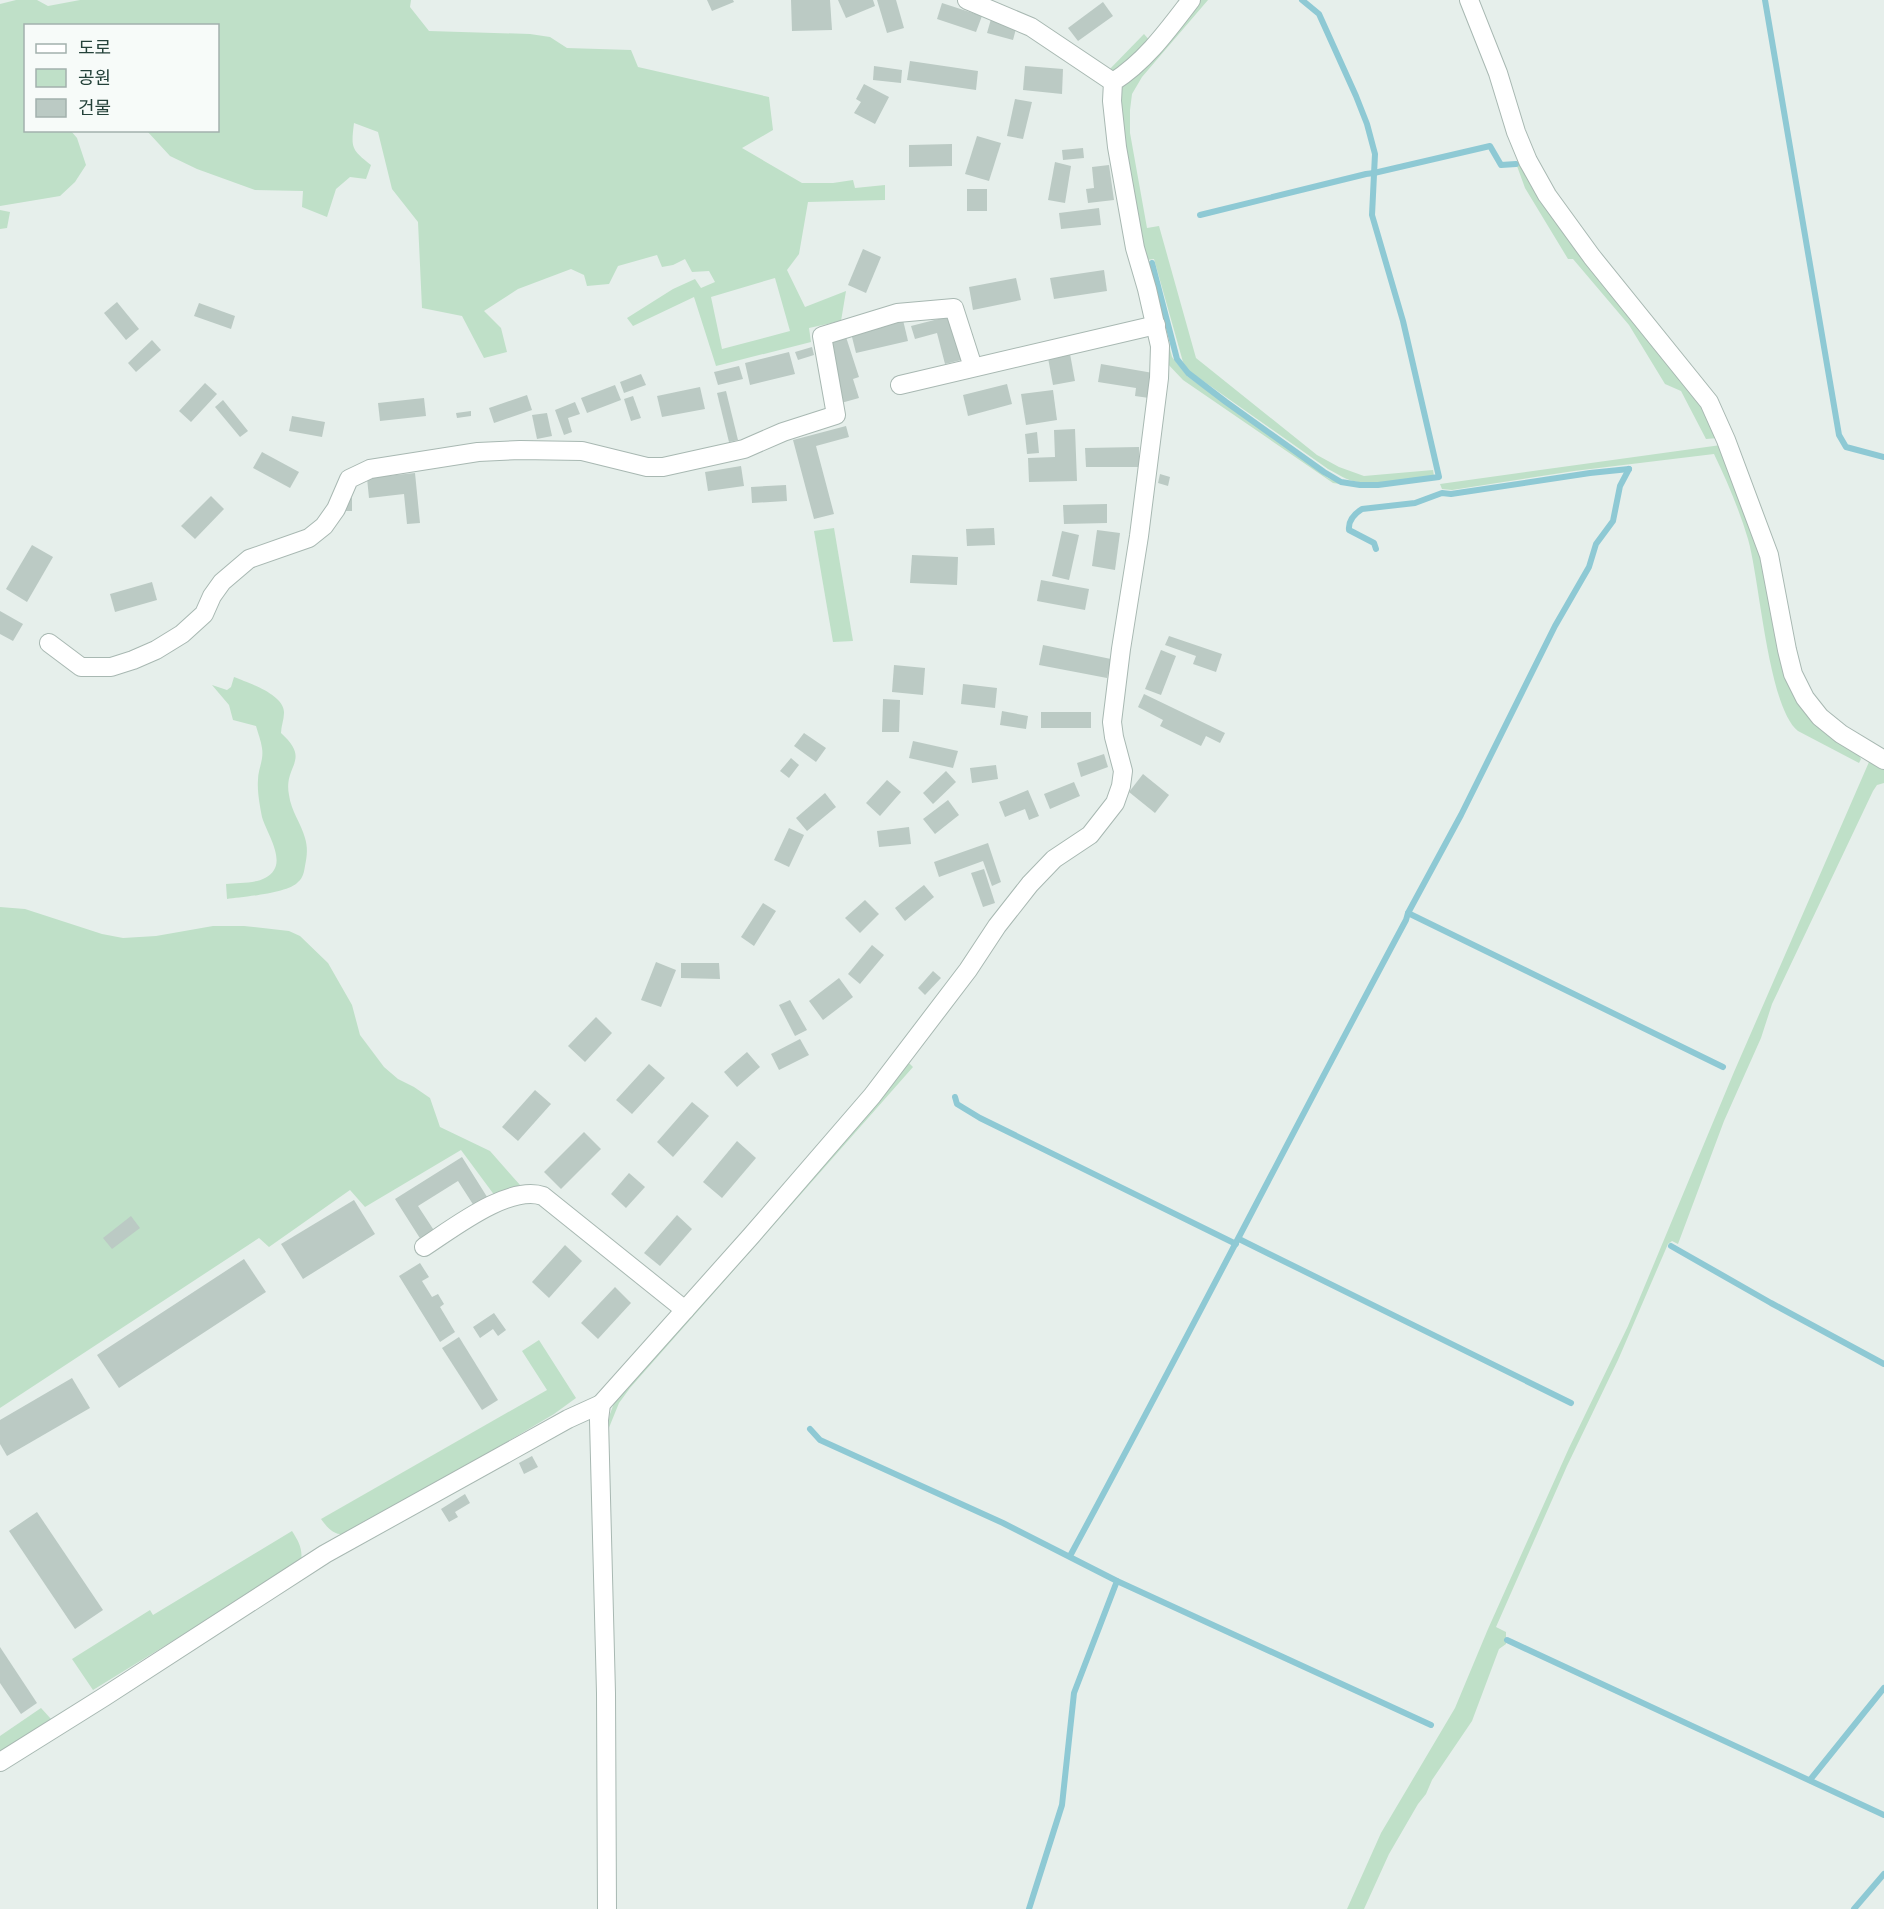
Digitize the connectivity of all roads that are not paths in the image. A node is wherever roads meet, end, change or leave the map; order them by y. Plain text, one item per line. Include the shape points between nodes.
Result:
1 (967, 0) edge
2 (1191, 0) edge
3 (1469, 0) edge
4 (1113, 82) junction
5 (1156, 325) junction
6 (973, 367) junction
7 (900, 385) dead end
8 (49, 643) dead end
9 (1884, 760) edge
10 (424, 1247) dead end
11 (685, 1310) junction
12 (601, 1404) junction
13 (0, 1762) edge
14 (607, 1909) edge

1 - 4 street via 1031,27
2 - 4 street via 1149,52
3 - 9 street via 1516,132 1548,195 1592,257 1709,402 1769,555 1793,674 1805,698 1841,734
4 - 5 street via 1117,147 1132,237
5 - 6 street
5 - 11 street via 1159,378 1112,722 1123,771 1114,803 1090,835 1054,859 1030,884 872,1096
6 - 7 street
6 - 8 street via 954,308 897,313 822,336 836,415 744,449 663,467 582,452 520,450 478,452 370,470 349,479 324,526 309,538 249,559 222,582 204,614 156,650 111,666 81,667
10 - 11 street via 484,1209 532,1192 543,1196
11 - 12 street
12 - 13 street via 325,1554
12 - 14 street

